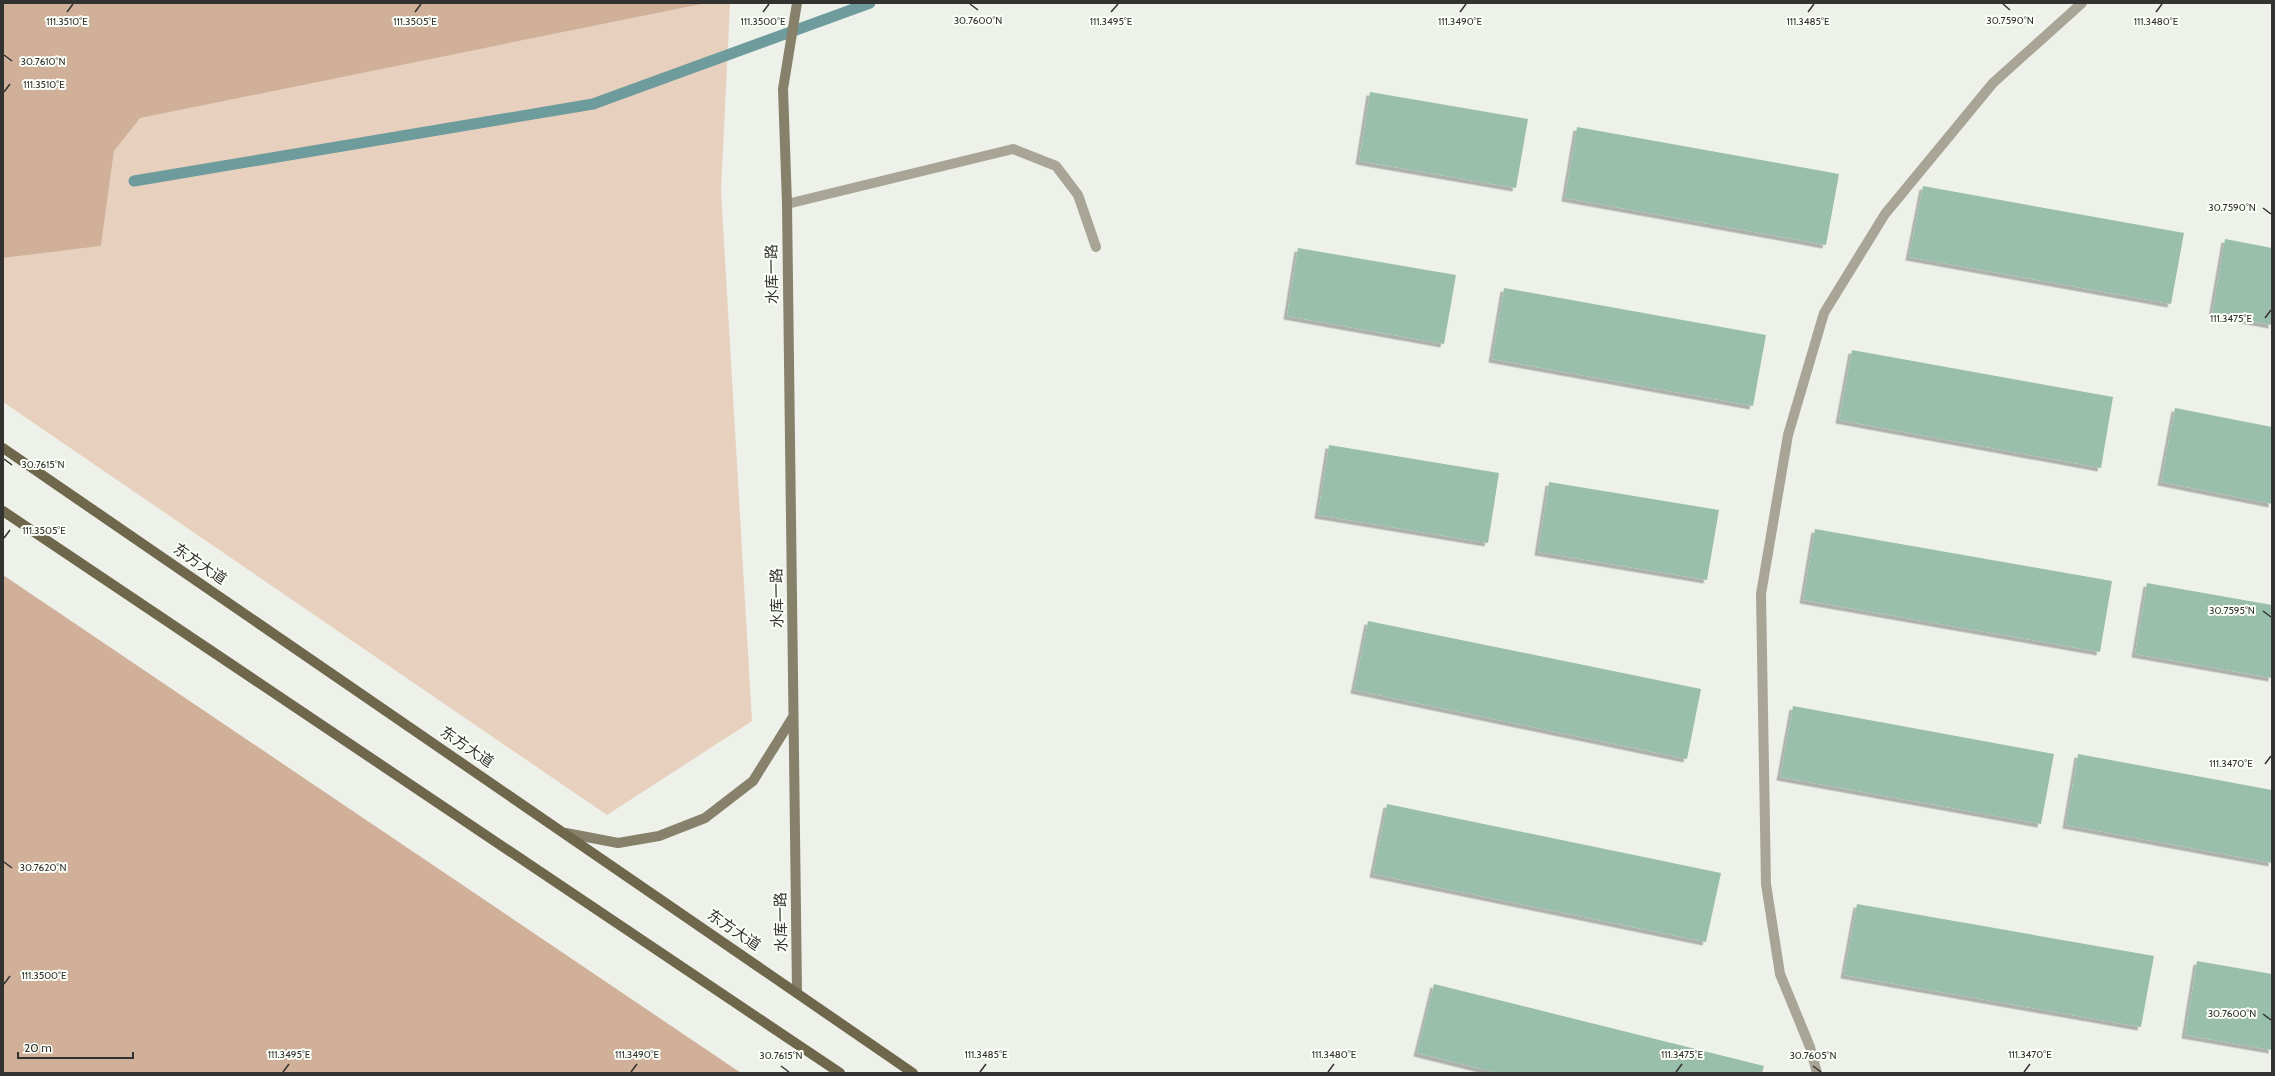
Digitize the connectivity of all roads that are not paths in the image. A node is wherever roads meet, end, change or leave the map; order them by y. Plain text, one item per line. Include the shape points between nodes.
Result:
1 (797, 3) edge
2 (2082, 3) edge
3 (787, 204) junction
4 (1096, 247) dead end
5 (3, 448) edge
6 (3, 511) edge
7 (793, 717) junction
8 (566, 833) junction
9 (797, 992) junction
10 (840, 1073) edge
11 (913, 1073) edge
12 (1817, 1073) edge

1 - 3 street, 水库一路 via 783,89
2 - 12 street via 1993,84 1885,214 1824,313 1788,435 1761,594 1766,884 1780,974 1810,1047
3 - 4 street via 1013,149 1056,166 1078,195
3 - 7 street, 水库一路
5 - 8 main road, 东方大道
6 - 10 main road
7 - 8 street via 753,781 705,818 659,836 618,843
7 - 9 street, 水库一路
8 - 9 main road, 东方大道
9 - 11 main road, 东方大道

